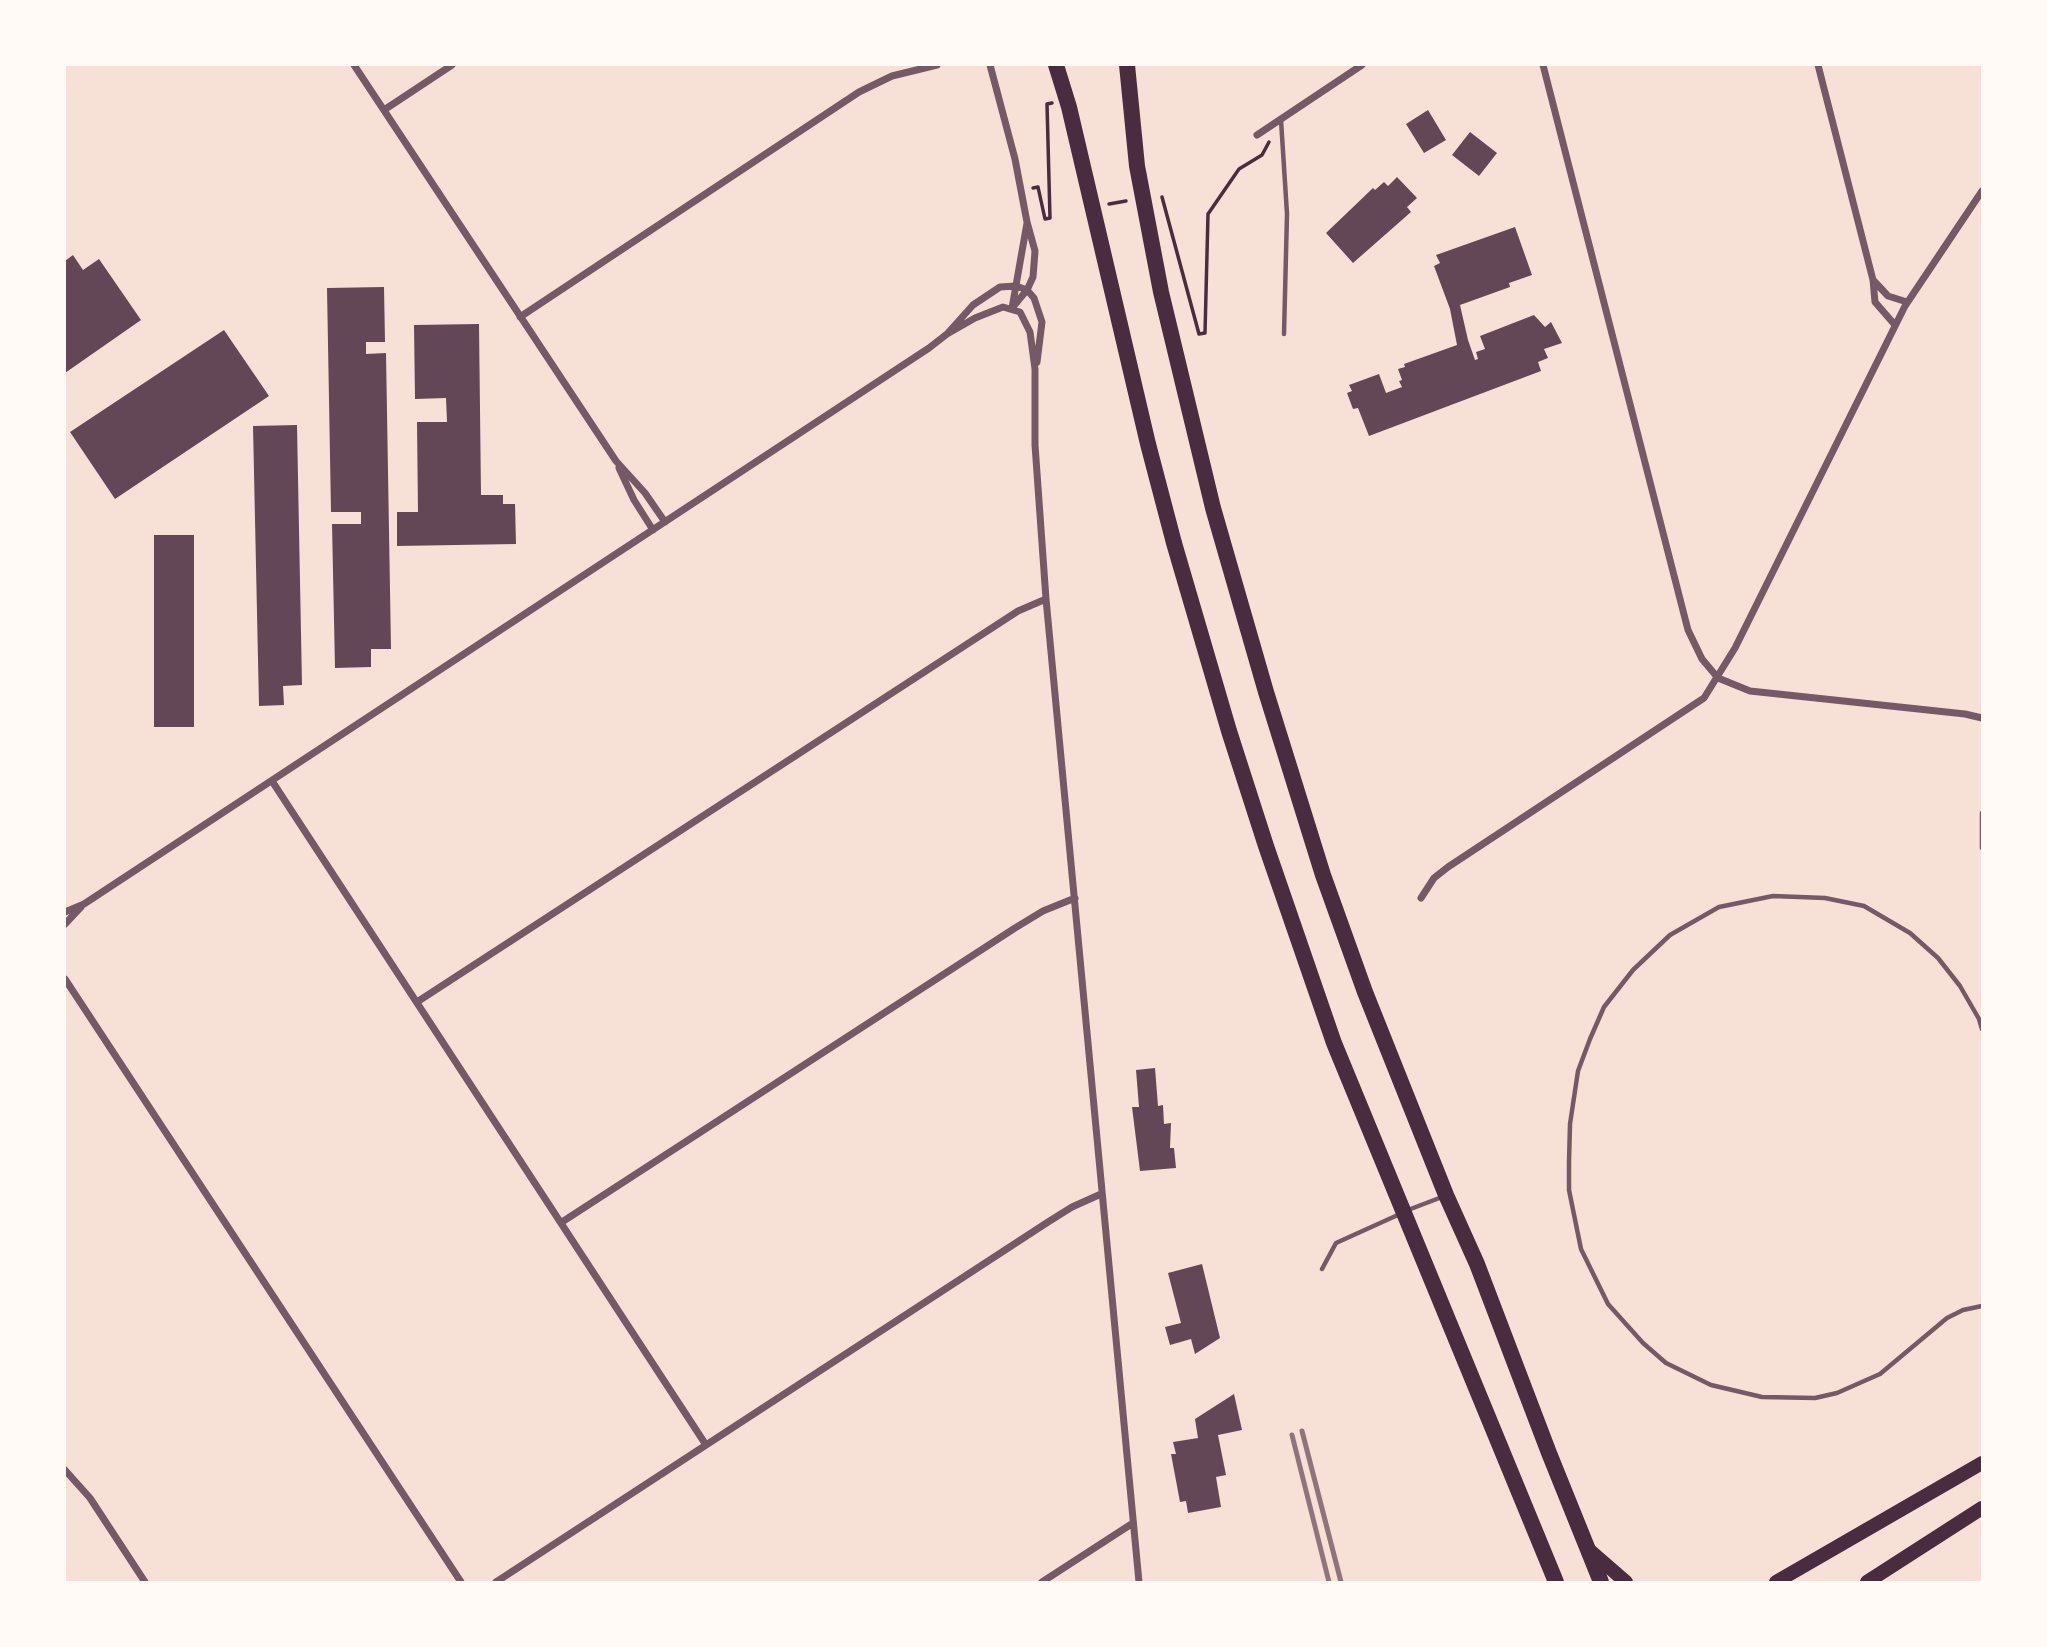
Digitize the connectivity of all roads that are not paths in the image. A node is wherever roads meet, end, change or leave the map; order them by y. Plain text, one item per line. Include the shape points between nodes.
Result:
1 (354, 65) edge
2 (452, 65) edge
3 (937, 65) edge
4 (990, 65) edge
5 (1056, 65) edge
6 (1127, 65) edge
7 (1362, 65) edge
8 (1543, 65) edge
9 (1818, 65) edge
10 (384, 110) junction
11 (1280, 120) junction
12 (1257, 135) dead end
13 (1982, 191) edge
14 (1027, 222) junction
15 (1873, 280) junction
16 (1016, 286) junction
17 (1027, 290) junction
18 (1907, 302) junction
19 (1012, 309) junction
20 (520, 317) junction
21 (1895, 325) junction
22 (947, 334) junction
23 (1284, 334) dead end
24 (1035, 369) junction
25 (616, 461) junction
26 (665, 522) junction
27 (653, 530) junction
28 (1046, 599) junction
29 (1718, 678) junction
30 (1982, 718) edge
31 (272, 781) junction
32 (1982, 813) edge
33 (1982, 848) edge
34 (1075, 898) junction
35 (1421, 898) dead end
36 (84, 904) junction
37 (65, 912) edge
38 (65, 924) edge
39 (65, 979) edge
40 (67, 987) edge
41 (417, 1002) junction
42 (1981, 1018) edge
43 (1982, 1029) edge
44 (1101, 1194) junction
45 (1446, 1195) junction
46 (1404, 1212) junction
47 (562, 1222) junction
48 (1322, 1269) dead end
49 (1982, 1306) edge
50 (706, 1445) junction
51 (1982, 1463) edge
52 (65, 1470) edge
53 (1982, 1509) edge
54 (1133, 1523) junction
55 (1587, 1548) junction
56 (145, 1582) edge
57 (461, 1582) edge
58 (496, 1582) edge
59 (1042, 1582) edge
60 (1139, 1582) edge
61 (1556, 1582) edge
62 (1601, 1582) edge
63 (1626, 1582) edge
64 (1776, 1582) edge
65 (1867, 1582) edge

1 - 10 street
2 - 10 street
3 - 20 street via 892,76 859,92
4 - 14 street
5 - 46 highway via 1151,456 1229,731 1334,1043
6 - 45 highway via 1137,166 1161,292 1221,534 1323,875
7 - 11 street
8 - 29 street via 1688,630
9 - 15 street
10 - 20 street
11 - 12 street
11 - 23 lane via 1287,214
13 - 18 street
14 - 16 street
14 - 17 street via 1035,250
15 - 18 street via 1888,296
15 - 21 street via 1875,302
16 - 17 street
16 - 19 street
16 - 22 street via 987,294
17 - 19 street
17 - 24 street via 1042,322
18 - 21 street
19 - 22 street via 993,310
19 - 24 street via 1026,321
20 - 25 street
21 - 29 street
22 - 26 street
24 - 28 street
25 - 26 street
25 - 27 street
26 - 27 street
27 - 31 street
28 - 34 street
28 - 41 street via 1018,611
29 - 30 street via 1750,691
29 - 35 street via 1696,705 1448,867
31 - 36 street
31 - 41 street
32 - 33 lane
34 - 44 street
34 - 47 street via 1014,928
36 - 37 street
36 - 38 street
39 - 40 street
40 - 57 street
41 - 47 street
42 - 43 lane
42 - 49 lane via 1938,958 1910,933 1864,906 1825,898 1773,896 1719,908 1670,935 1633,970 1604,1007 1578,1071 1570,1124 1569,1190 1581,1249 1608,1304 1666,1363 1711,1385 1775,1398 1837,1393 1880,1374 1947,1318
44 - 50 street via 1048,1222
44 - 54 street
45 - 46 lane
45 - 55 highway via 1482,1275
46 - 48 lane via 1336,1243
46 - 61 highway
47 - 50 street
50 - 58 street
51 - 64 main road
52 - 56 street via 90,1498
53 - 65 main road
54 - 59 street
54 - 60 street
55 - 62 highway
55 - 63 main road

